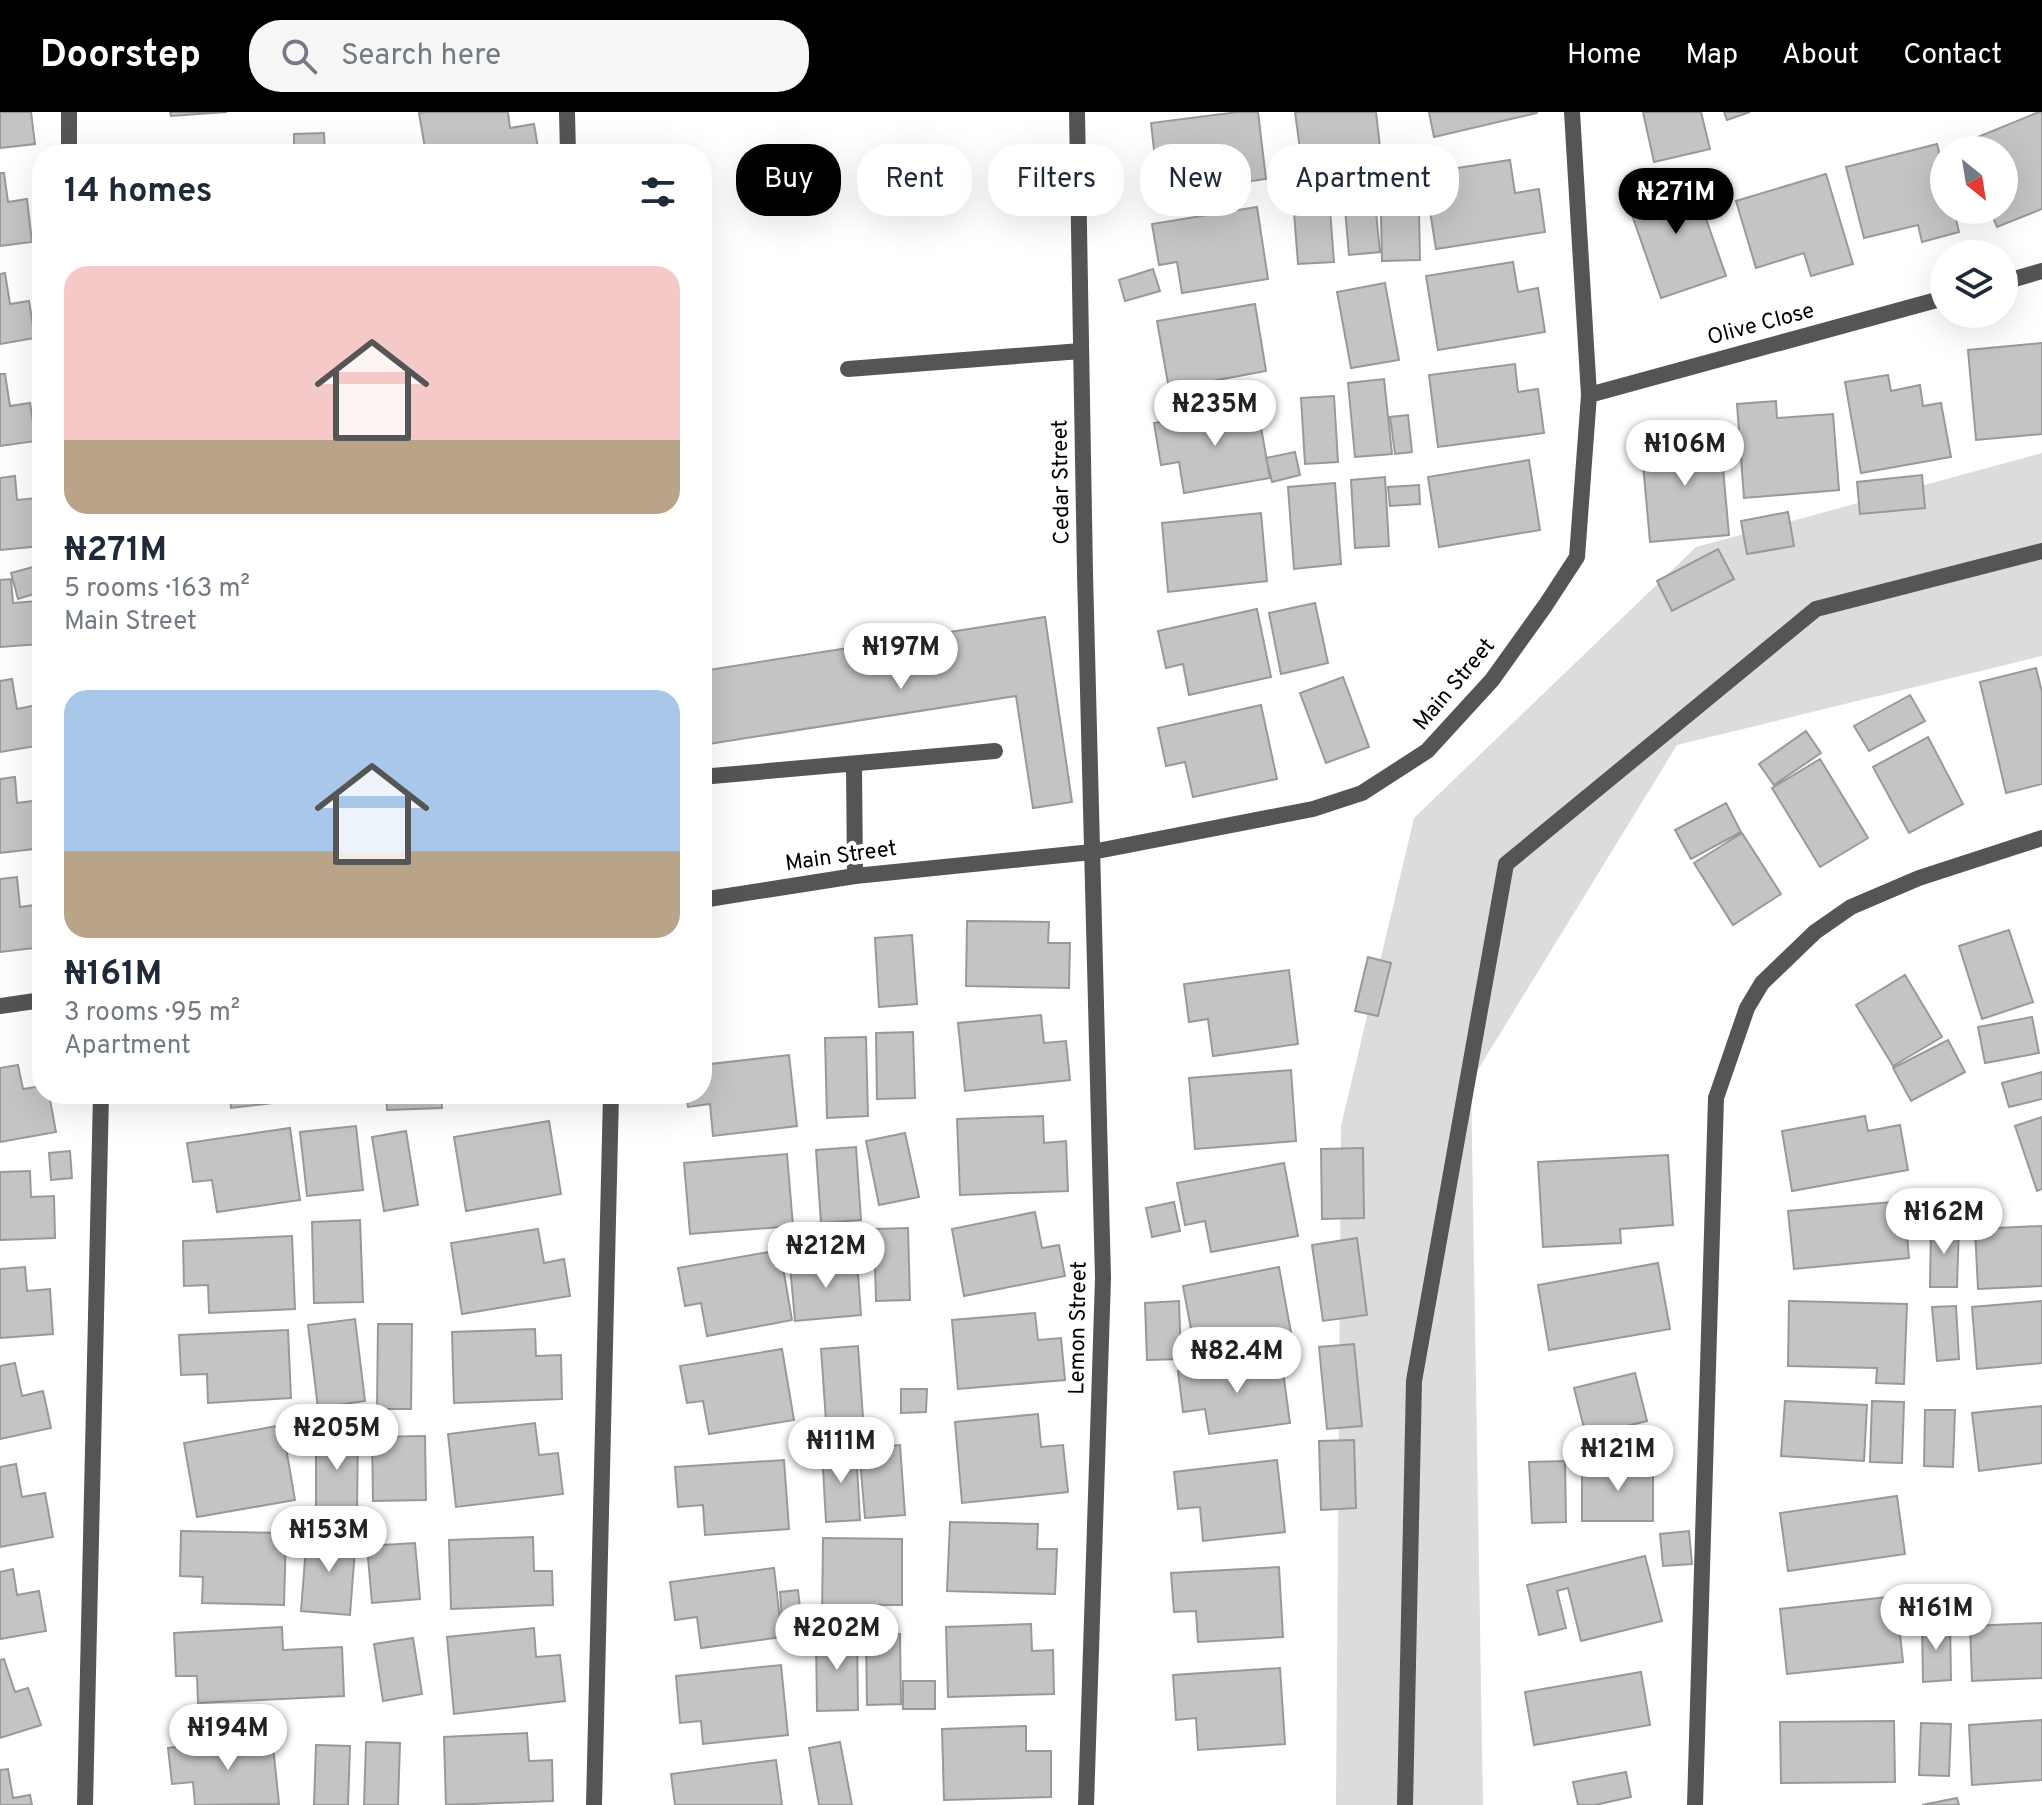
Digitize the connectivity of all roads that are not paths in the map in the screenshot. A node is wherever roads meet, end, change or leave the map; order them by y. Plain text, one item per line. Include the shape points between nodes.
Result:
1 (69, 112) edge
2 (567, 112) edge
3 (1077, 112) edge
4 (1572, 112) edge
5 (69, 144) edge
6 (568, 144) edge
7 (2042, 271) edge
8 (2018, 278) edge
9 (1930, 302) edge
10 (1081, 351) junction
11 (848, 369) dead end
12 (1589, 395) junction
13 (2042, 551) edge
14 (995, 751) dead end
15 (854, 764) junction
16 (712, 776) dead end
17 (2042, 838) edge
18 (1092, 852) junction
19 (855, 876) junction
20 (712, 898) edge
21 (32, 1001) edge
22 (0, 1006) edge
23 (101, 1104) edge
24 (611, 1104) edge
25 (85, 1805) edge
26 (594, 1805) edge
27 (1086, 1805) edge
28 (1405, 1805) edge
29 (1695, 1805) edge

1 - 5 street
2 - 6 street
3 - 10 street, Cedar Street
4 - 12 street, Main Street
7 - 8 street
9 - 12 street, Olive Close
10 - 11 street
10 - 18 street, Cedar Street
12 - 18 street, Main Street via 1577,557 1492,680 1427,751 1362,793 1313,809
13 - 28 street via 1816,609 1506,864 1414,1381
14 - 15 street
15 - 16 street
15 - 19 street
17 - 29 street via 1919,878 1851,907 1815,932 1762,983 1737,1031 1716,1098
18 - 19 street, Main Street
18 - 27 street, Lemon Street via 1103,1278
19 - 20 street, Main Street
21 - 22 street
23 - 25 street
24 - 26 street

